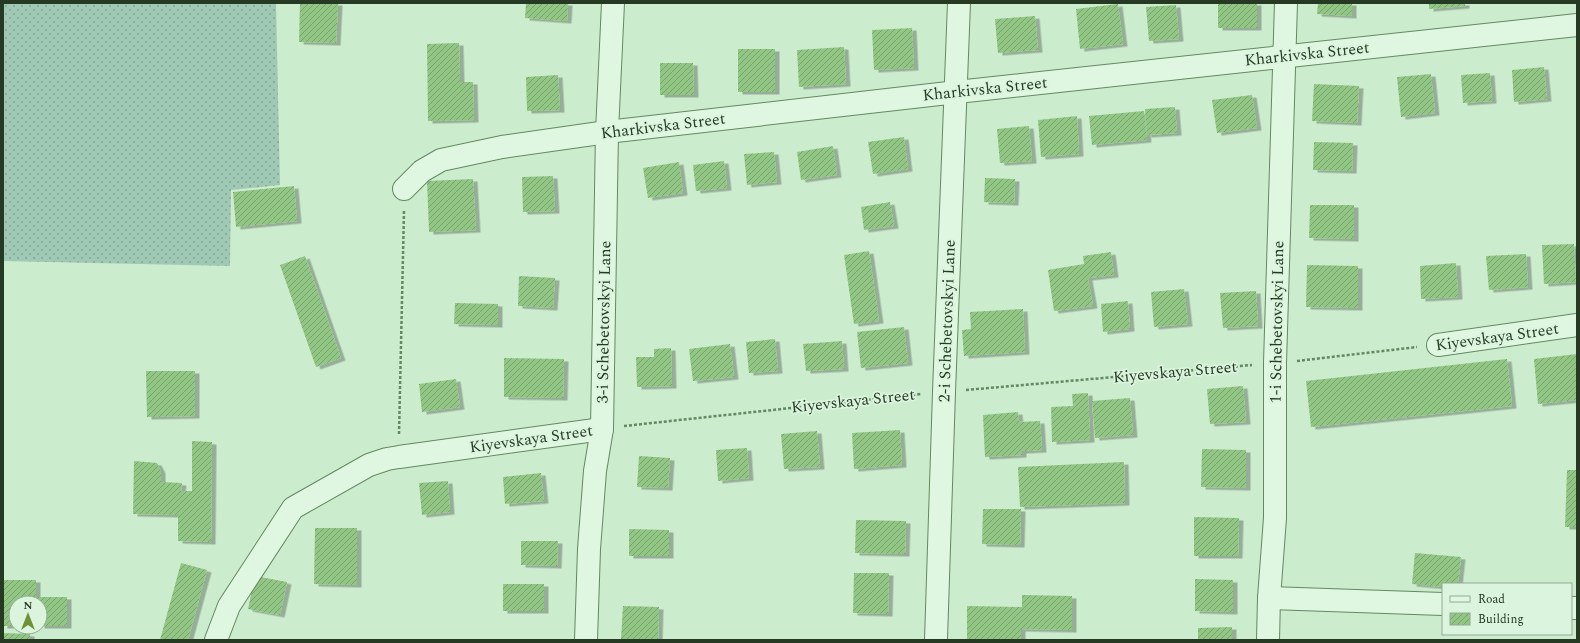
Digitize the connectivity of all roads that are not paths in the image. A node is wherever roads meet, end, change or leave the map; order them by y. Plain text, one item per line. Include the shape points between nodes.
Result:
1 (613, 3) edge
2 (959, 3) edge
3 (1286, 3) edge
4 (1577, 25) edge
5 (1285, 57) junction
6 (957, 92) junction
7 (607, 132) junction
8 (404, 189) road end
9 (1577, 326) edge
10 (1438, 345) road end
11 (602, 429) junction
12 (1269, 598) junction
13 (1442, 604) edge
14 (216, 640) edge
15 (586, 640) edge
16 (936, 640) edge
17 (1268, 640) edge

1 - 7 street, 3-i Schebetovskyi Lane
2 - 6 street, 2-i Schebetovskyi Lane
3 - 5 street, 1-i Schebetovskyi Lane
4 - 5 street, Kharkivska Street
5 - 6 street, Kharkivska Street
5 - 12 street, 1-i Schebetovskyi Lane via 1275,363 1275,518
6 - 7 street, Kharkivska Street
6 - 16 street, 2-i Schebetovskyi Lane
7 - 8 street, Kharkivska Street via 502,147 441,160 422,171
7 - 11 street, 3-i Schebetovskyi Lane
9 - 10 street, Kiyevskaya Street
11 - 14 street, Kiyevskaya Street via 399,457 369,465 293,508 229,606
11 - 15 street, 3-i Schebetovskyi Lane via 593,494
12 - 13 street
12 - 17 street, 1-i Schebetovskyi Lane

